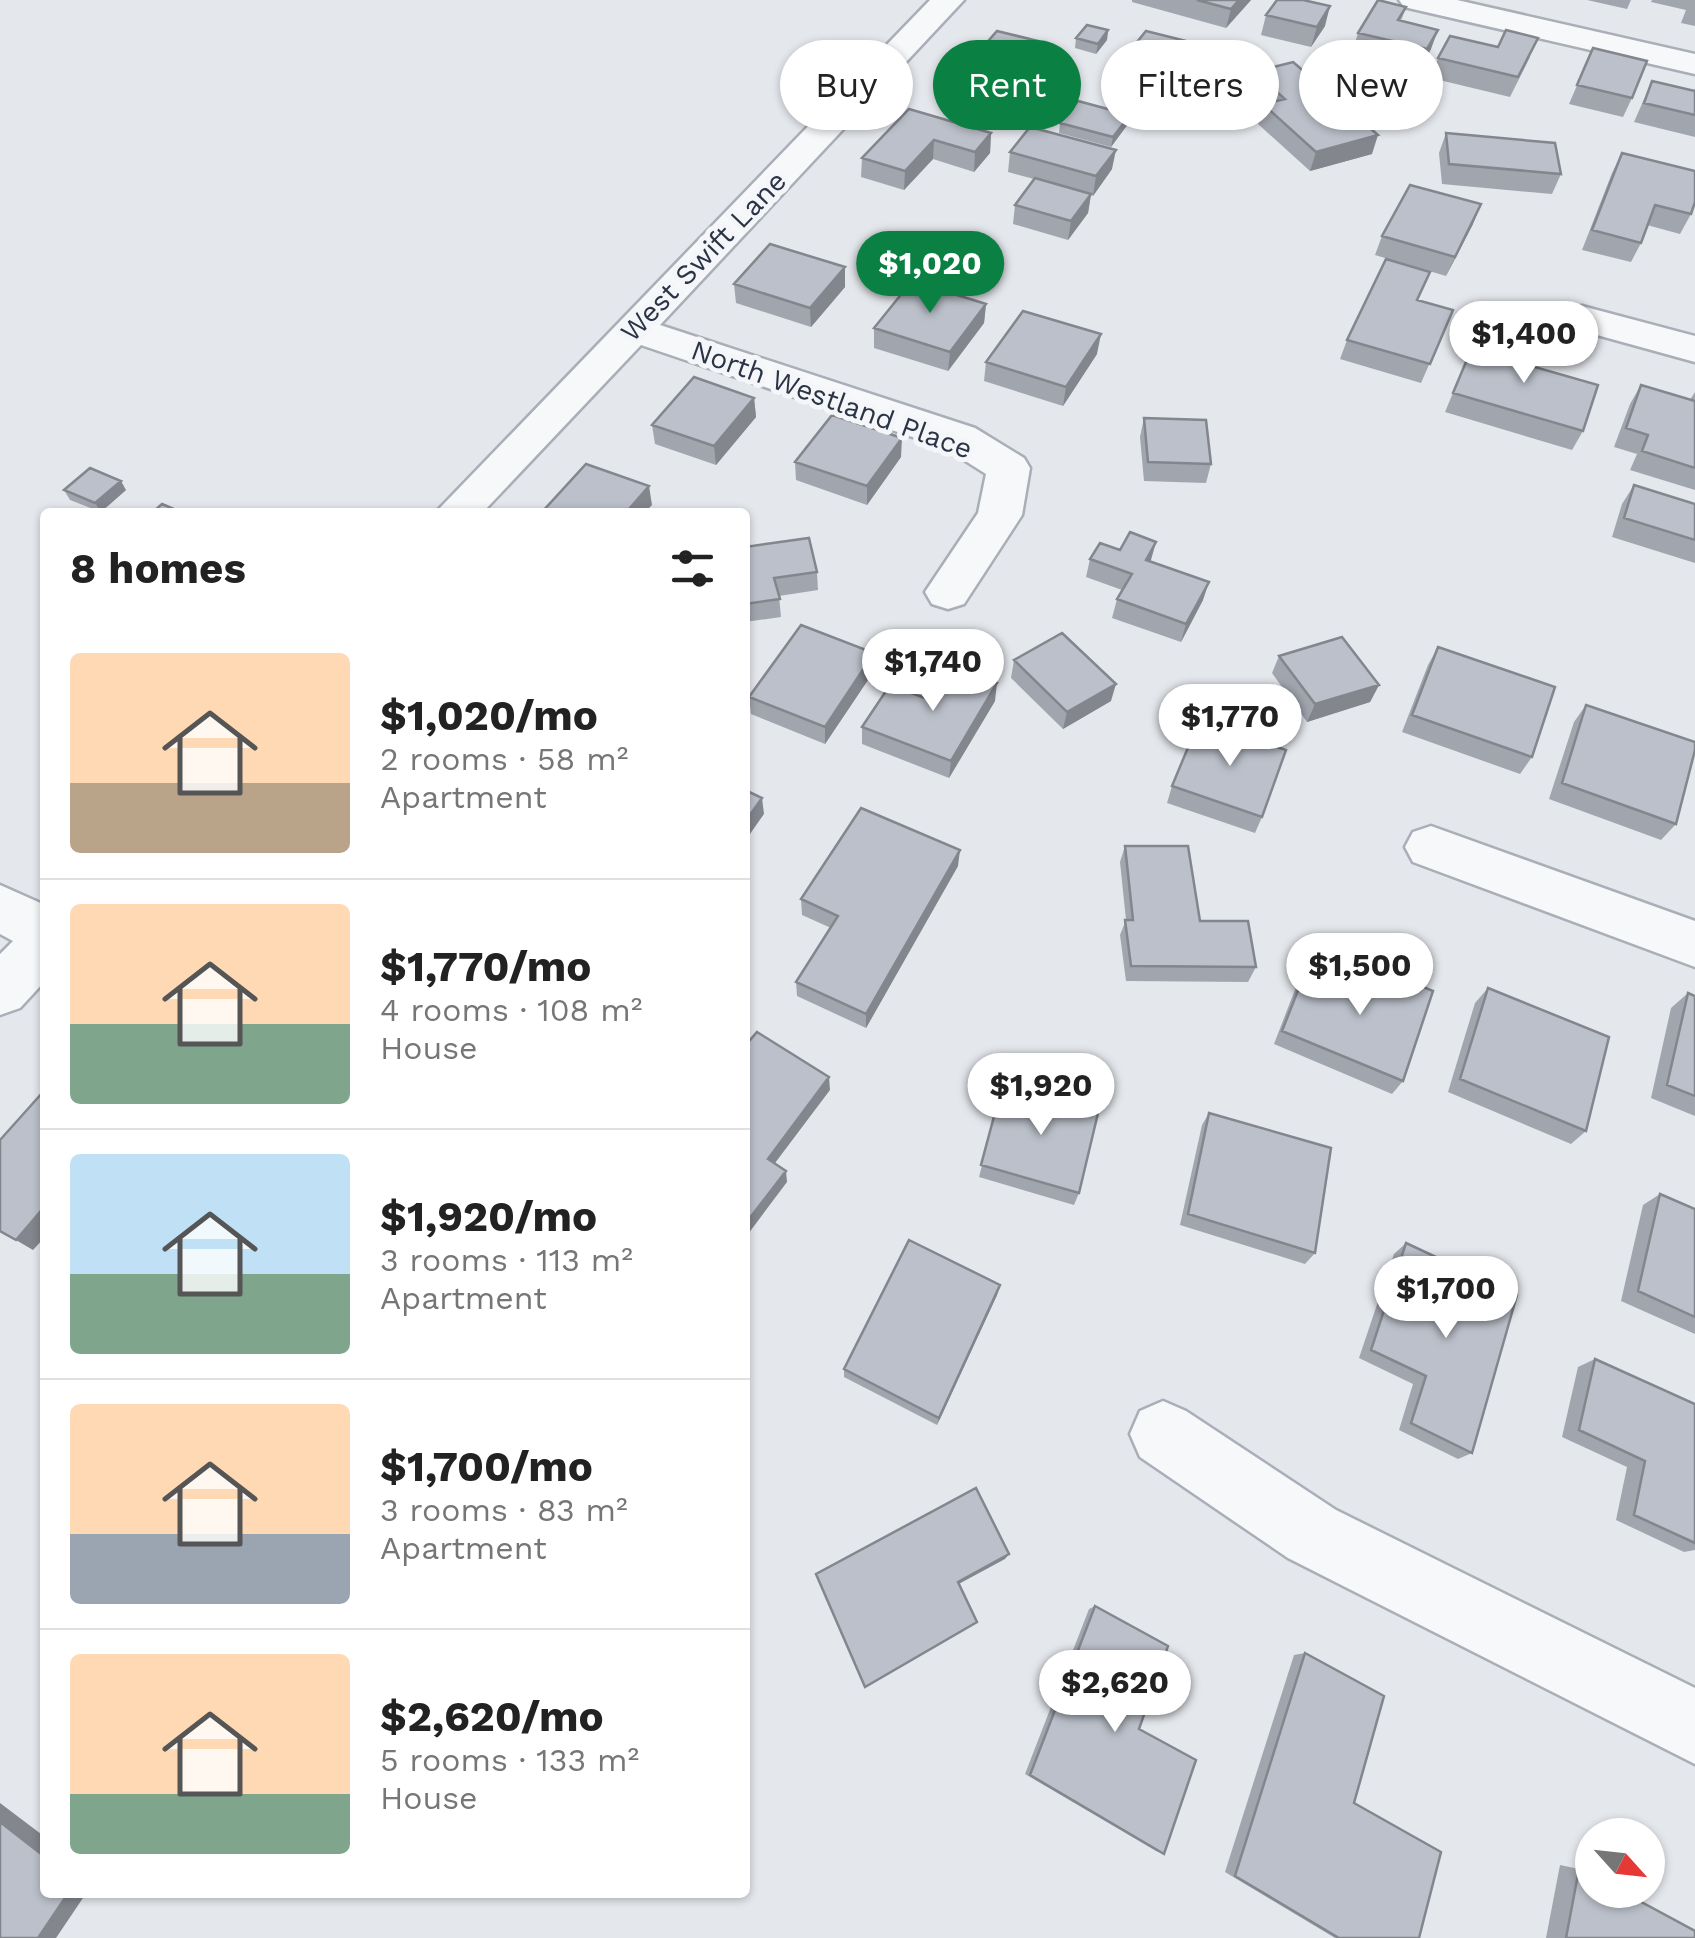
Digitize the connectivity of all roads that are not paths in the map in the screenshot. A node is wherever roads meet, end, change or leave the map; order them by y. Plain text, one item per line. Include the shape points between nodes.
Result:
1 (948, 0) edge
2 (1414, 0) edge
3 (1695, 64) edge
4 (1582, 318) dead end
5 (633, 330) junction
6 (1695, 349) edge
7 (462, 508) edge
8 (948, 592) dead end
9 (1432, 847) dead end
10 (0, 908) edge
11 (40, 928) edge
12 (1695, 944) edge
13 (40, 949) edge
14 (0, 991) edge
15 (1163, 1434) dead end
16 (1695, 1727) edge

1 - 5 street, West Swift Lane
2 - 3 street
4 - 6 street
5 - 7 street, West Swift Lane
5 - 8 street, North Westland Place via 960,438 1009,468 1000,514
9 - 12 street
10 - 11 street
13 - 14 street
15 - 16 street via 1312,1534

